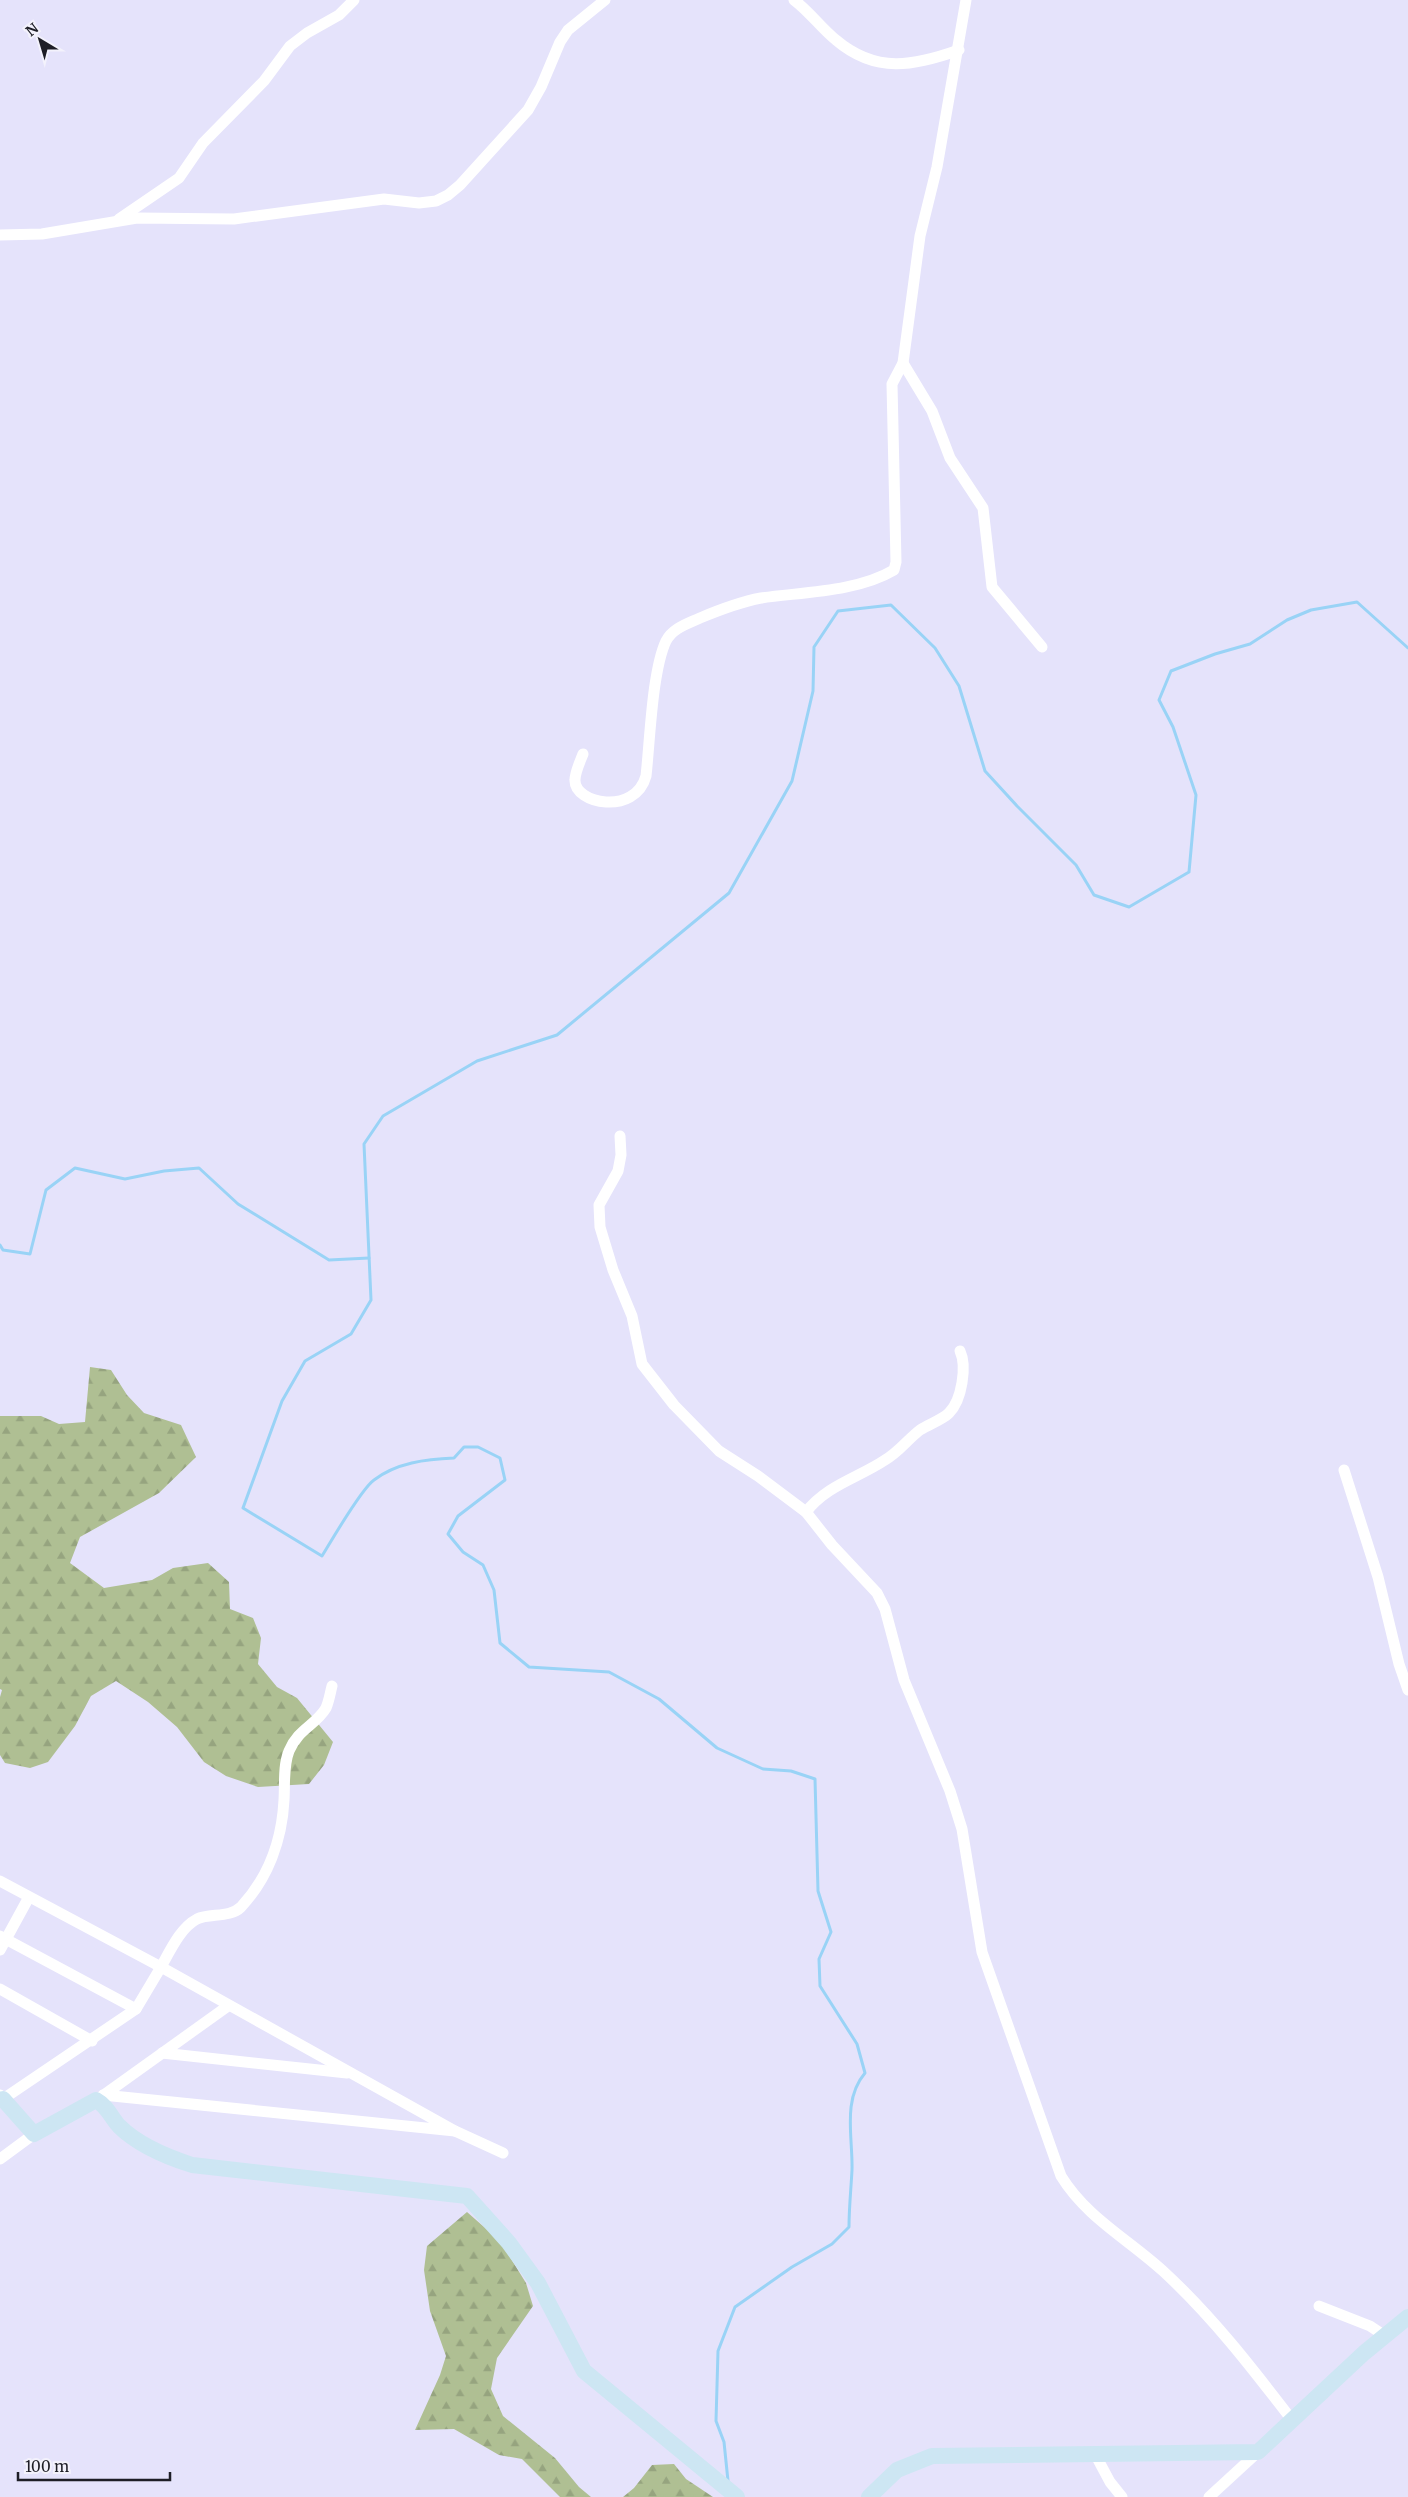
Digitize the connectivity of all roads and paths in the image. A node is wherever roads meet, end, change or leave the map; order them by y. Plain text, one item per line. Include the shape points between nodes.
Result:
1 (354, 0) edge
2 (605, 0) edge
3 (794, 0) edge
4 (966, 0) edge
5 (959, 50) junction
6 (118, 220) junction
7 (0, 235) edge
8 (903, 363) junction
9 (1042, 647) dead end
10 (583, 754) dead end
11 (620, 1136) dead end
12 (960, 1351) dead end
13 (1344, 1470) dead end
14 (806, 1512) junction
15 (332, 1686) dead end
16 (1408, 1690) edge
17 (0, 1881) edge
18 (29, 1897) junction
19 (2, 1942) edge
20 (161, 1967) junction
21 (0, 1989) edge
22 (228, 2006) junction
23 (136, 2010) junction
24 (92, 2040) junction
25 (162, 2053) junction
26 (353, 2073) junction
27 (100, 2097) junction
28 (1, 2098) edge
29 (455, 2131) junction
30 (34, 2134) junction
31 (503, 2153) dead end
32 (0, 2159) edge
33 (1319, 2306) dead end
34 (1408, 2317) edge
35 (1385, 2336) junction
36 (1292, 2420) junction
37 (1258, 2452) junction
38 (1095, 2454) junction
39 (737, 2497) edge
40 (869, 2497) edge
41 (1122, 2497) edge
42 (1209, 2497) edge

1 - 6 street via 339,15 290,46 264,81 204,143 179,178
2 - 6 street via 568,30 528,110 460,185 436,201 419,203 384,199 234,219
3 - 5 street via 835,40 874,61 894,65 920,62
4 - 5 street
5 - 8 street via 920,236
6 - 7 street via 42,234
8 - 9 street via 935,417 950,458 982,508 992,587
8 - 10 street via 892,384 894,570 833,590 761,598 728,607 670,634 658,664 646,776 634,797 604,803 584,795 575,780
11 - 14 street via 618,1171 599,1206 600,1227 632,1316 642,1364 674,1405 719,1451
12 - 14 street via 964,1372 951,1411 920,1430 883,1462 825,1493
13 - 16 street via 1378,1577
14 - 36 street via 877,1593 885,1609 904,1680 950,1791 962,1829 982,1952 1061,2176 1082,2205 1163,2270 1230,2340
15 - 20 street via 325,1710 298,1734 289,1751 276,1852 265,1872 237,1910 207,1916 190,1924
17 - 18 street
18 - 19 street
18 - 20 street
19 - 23 street
20 - 22 street
20 - 23 street
21 - 24 street
22 - 25 street
22 - 26 street
23 - 24 street
24 - 28 street
25 - 26 street
25 - 27 street
26 - 29 street
27 - 29 street
27 - 30 street
27 - 39 street via 117,2124 131,2137 175,2160 192,2165 467,2196 509,2243 538,2283 584,2371
28 - 30 street
29 - 31 street
30 - 32 street
33 - 35 street via 1370,2326
34 - 35 street
35 - 36 street
36 - 37 street
37 - 38 street
37 - 42 street
38 - 40 street via 932,2456 897,2470
38 - 41 street

